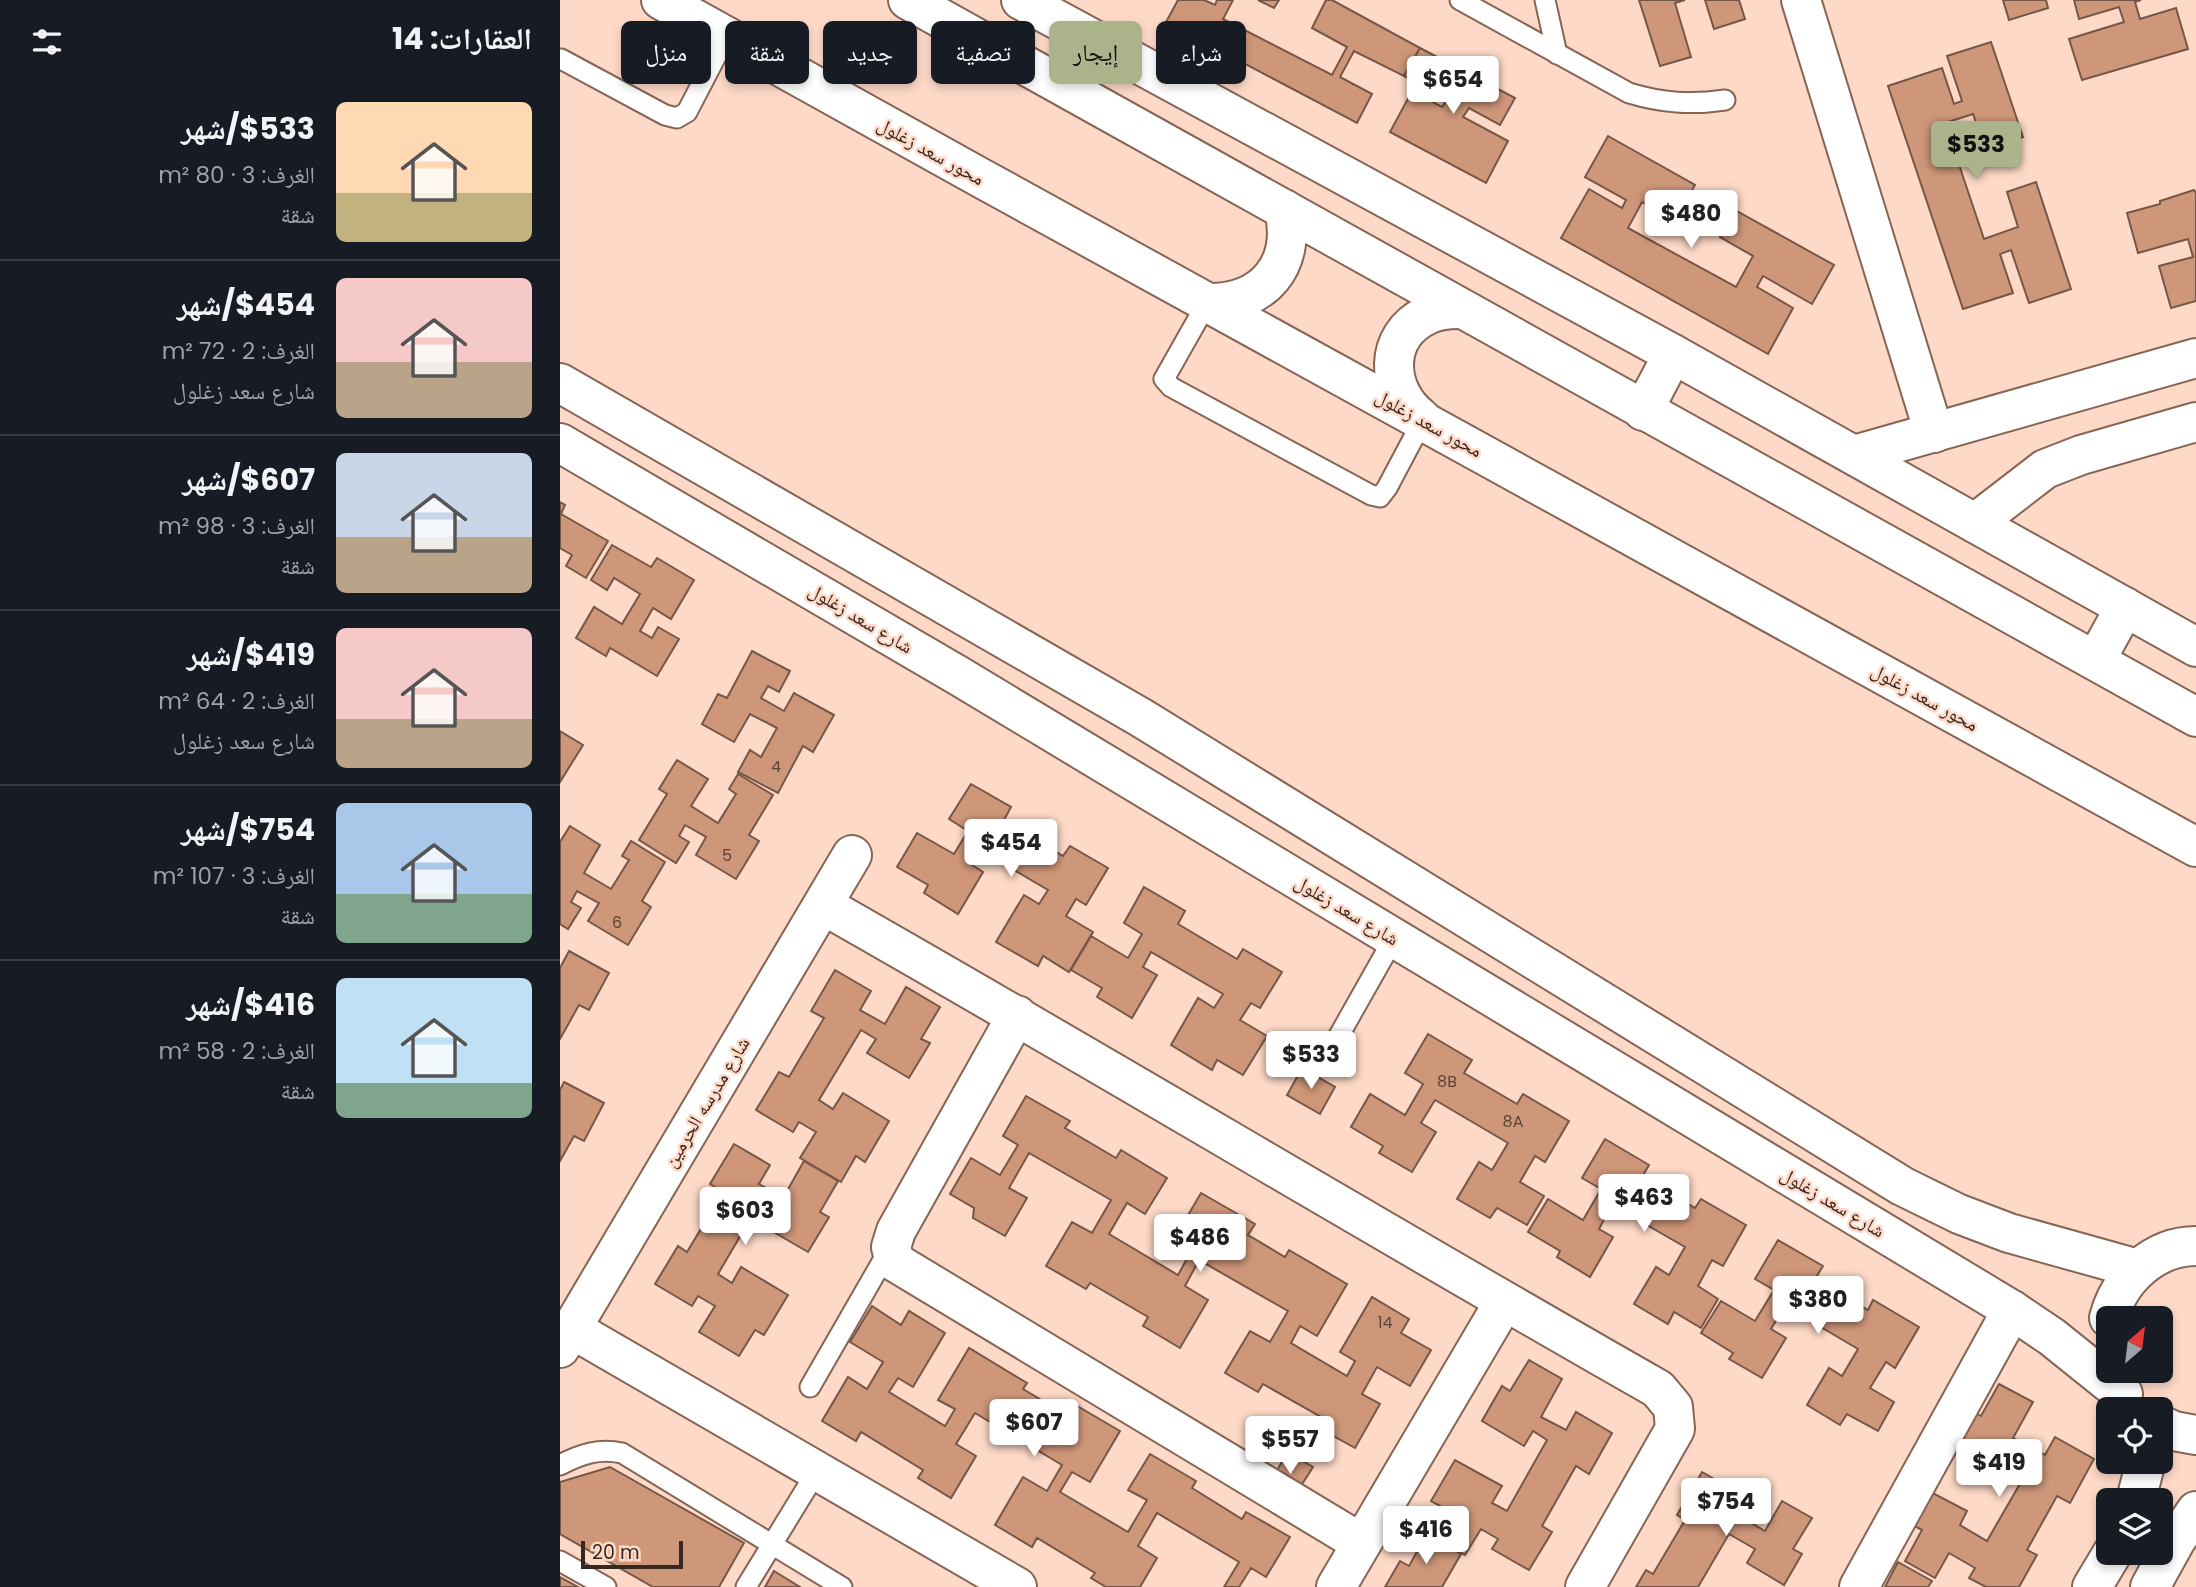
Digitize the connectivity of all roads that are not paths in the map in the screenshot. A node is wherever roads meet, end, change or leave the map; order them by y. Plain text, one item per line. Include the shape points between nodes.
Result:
1 (661, 0) edge
2 (908, 0) edge
3 (1021, 0) edge
4 (1460, 0) edge
5 (1545, 0) edge
6 (1801, 0) edge
7 (725, 36) edge
8 (725, 39) edge
9 (1558, 54) junction
10 (561, 59) edge
11 (809, 83) edge
12 (1725, 100) dead end
13 (1284, 209) junction
14 (1207, 303) junction
15 (1459, 309) junction
16 (1673, 354) junction
17 (2196, 358) edge
18 (560, 383) edge
19 (1643, 411) junction
20 (1423, 419) junction
21 (2196, 422) edge
22 (1934, 433) junction
23 (560, 443) edge
24 (1854, 455) junction
25 (1975, 523) junction
26 (2125, 607) junction
27 (2196, 647) edge
28 (2095, 660) junction
29 (2196, 717) edge
30 (2196, 847) edge
31 (852, 855) dead end
32 (823, 905) junction
33 (1394, 938) junction
34 (1017, 1015) junction
35 (1328, 1055) dead end
36 (2193, 1243) edge
37 (891, 1247) junction
38 (2138, 1269) junction
39 (1504, 1302) junction
40 (2114, 1306) edge
41 (2012, 1310) junction
42 (566, 1339) edge
43 (810, 1387) dead end
44 (2123, 1391) edge
45 (2173, 1431) edge
46 (2196, 1435) edge
47 (560, 1465) edge
48 (817, 1471) junction
49 (2196, 1511) edge
50 (772, 1544) junction
51 (1361, 1544) junction
52 (560, 1560) edge
53 (2105, 1565) edge
54 (606, 1587) edge
55 (746, 1587) edge
56 (842, 1587) edge
57 (1017, 1587) edge
58 (1336, 1587) edge
59 (1585, 1587) edge
60 (1859, 1587) edge
61 (2092, 1587) edge
62 (2150, 1587) edge

1 - 7 street, محور سعد زغلول
2 - 13 street
3 - 16 street
4 - 9 lane
5 - 9 lane
6 - 22 street
8 - 10 lane via 687,112 677,118
9 - 12 lane via 1629,93 1652,100 1676,104
11 - 14 street, محور سعد زغلول
13 - 14 street via 1287,246 1270,280 1241,300
13 - 15 street
14 - 20 street, محور سعد زغلول
14 - 20 lane via 1164,379 1171,387 1359,489 1380,497
15 - 19 street
15 - 20 street via 1421,319 1403,335 1396,350 1393,366 1400,396
16 - 19 street
16 - 24 street
17 - 22 street
18 - 38 street via 1140,717 1902,1186 2009,1233
19 - 28 street
20 - 30 street, محور سعد زغلول
21 - 25 street via 2045,469
22 - 24 street
23 - 33 street, شارع سعد زغلول via 936,662
24 - 25 street
25 - 26 street
26 - 27 street
26 - 28 street
28 - 29 street
31 - 32 street, شارع مدرسه الحرمين
32 - 34 street
32 - 42 street, شارع مدرسه الحرمين
33 - 35 lane
33 - 41 street, شارع سعد زغلول
34 - 37 street
34 - 39 street
36 - 38 street via 2160,1254
37 - 43 lane
37 - 51 street via 895,1262
38 - 40 street via 2120,1290
39 - 51 street
39 - 59 street via 1658,1390 1672,1407 1675,1429
41 - 44 street, شارع سعد زغلول
41 - 60 street
42 - 48 street
45 - 46 street
47 - 50 lane via 595,1451 622,1453
48 - 50 lane
48 - 57 street
49 - 62 street
50 - 55 lane
50 - 56 lane
51 - 58 street
52 - 54 lane
53 - 61 street

